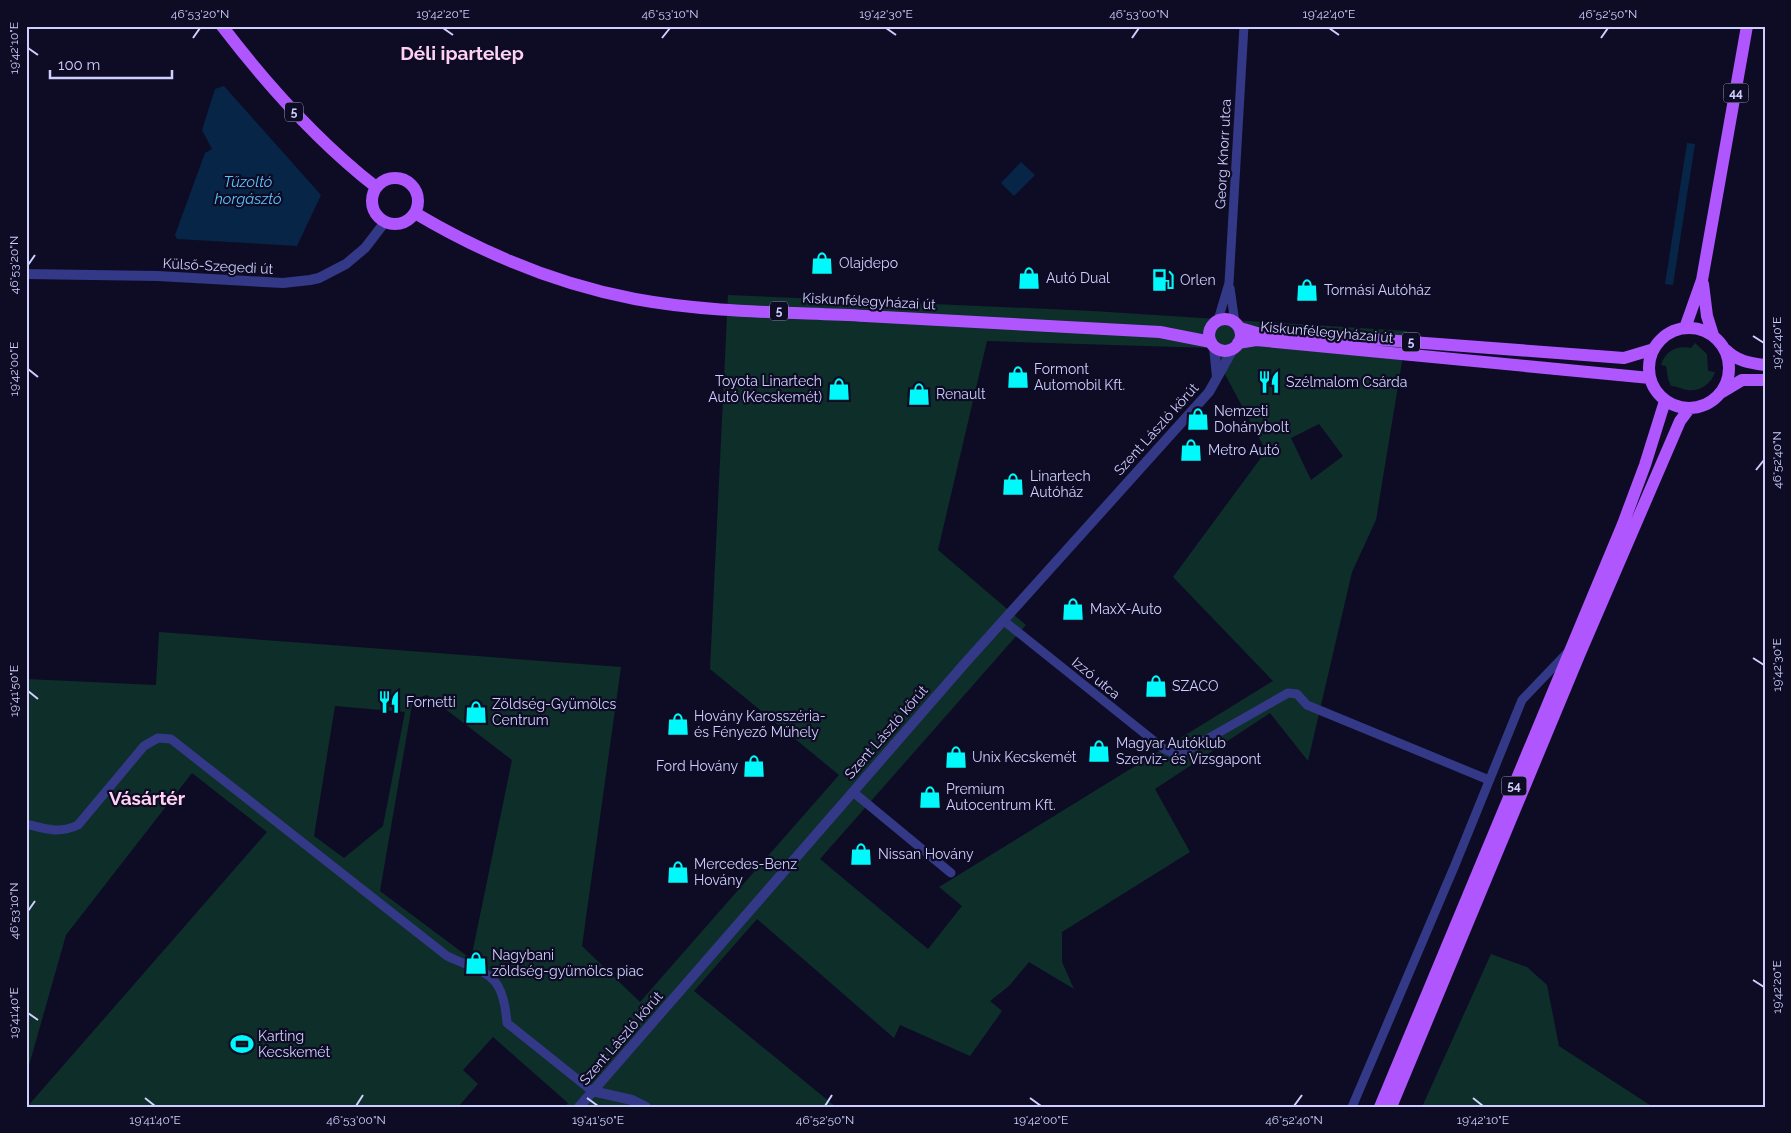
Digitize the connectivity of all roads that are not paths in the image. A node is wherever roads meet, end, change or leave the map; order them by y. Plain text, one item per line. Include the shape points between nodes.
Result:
1 (222, 26) edge
2 (1244, 26) edge
3 (1747, 26) edge
4 (376, 187) junction
5 (415, 213) junction
6 (385, 222) junction
7 (26, 274) edge
8 (1702, 280) junction
9 (1229, 283) junction
10 (1215, 324) junction
11 (1237, 325) junction
12 (1685, 328) junction
13 (1160, 332) junction
14 (1712, 335) junction
15 (1212, 344) junction
16 (1236, 346) junction
17 (1654, 349) junction
18 (1726, 350) junction
19 (1765, 365) edge
20 (1217, 378) junction
21 (1650, 378) junction
22 (1765, 380) edge
23 (1722, 392) junction
24 (1665, 401) junction
25 (1689, 409) junction
26 (1004, 621) junction
27 (1572, 648) junction
28 (1489, 780) junction
29 (853, 792) junction
30 (26, 824) edge
31 (951, 873) dead end
32 (592, 1091) junction
33 (579, 1107) edge
34 (646, 1107) edge
35 (1352, 1107) edge
36 (1380, 1107) edge
37 (1391, 1107) edge

1 - 4 main road, 5 via 314,135
2 - 9 street, Georg Knorr utca
3 - 8 main road, 44
4 - 5 main road via 393,178 410,184 418,194
4 - 6 main road via 373,206
5 - 6 main road via 402,223
5 - 13 main road, Kiskunfélegyházai út / 5 via 510,263 570,283 636,299 771,311
6 - 7 street, Külső-Szegedi út via 350,261 337,270 310,280 283,283 158,276
8 - 12 main road, 44
8 - 14 main road, 44
9 - 10 street, Georg Knorr utca
9 - 11 street, Georg Knorr utca
10 - 11 main road, 5 via 1227,319
10 - 13 main road, Kiskunfélegyházai út / 5
10 - 15 main road via 1209,334
11 - 16 main road via 1241,336
11 - 17 main road, Kiskunfélegyházai út / 5 via 1257,333 1624,358
12 - 14 main road via 1697,328
12 - 17 main road, 5 via 1665,336
13 - 15 main road, Kiskunfélegyházai út / 5
14 - 18 main road
15 - 16 main road, 5 via 1223,351
15 - 20 street, Szent László körút
16 - 20 street, Szent László körút
16 - 21 main road, Kiskunfélegyházai út / 5 via 1256,340
17 - 21 main road
18 - 19 main road via 1733,358
18 - 23 main road via 1730,371
20 - 26 street, Szent László körút via 1209,392
21 - 24 main road
22 - 23 main road via 1742,380
23 - 25 main road via 1704,406
24 - 25 main road
24 - 27 main road, 54 via 1646,464
25 - 37 main road, 54 via 1680,421 1580,653
26 - 28 street, Izzó utca via 1173,753 1188,750 1288,693 1297,694 1307,706
26 - 29 street, Szent László körút
27 - 28 street via 1522,700
27 - 36 main road, 54
28 - 35 street
29 - 31 street
29 - 32 street, Szent László körút
30 - 32 street via 54,831 78,825 144,746 158,738 171,739 447,956 495,980 502,989 507,1023
32 - 33 street, Szent László körút
32 - 34 street via 632,1100

